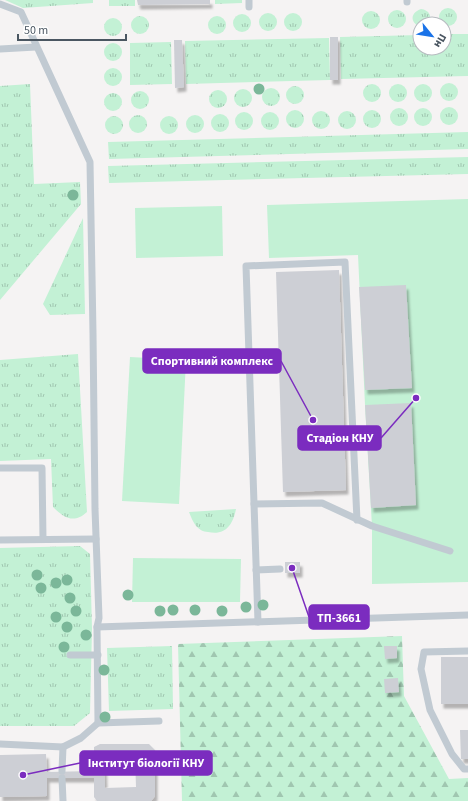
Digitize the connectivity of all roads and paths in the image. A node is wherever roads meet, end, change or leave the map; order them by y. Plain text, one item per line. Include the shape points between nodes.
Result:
1 (0, 4) edge
2 (36, 47) junction
3 (0, 49) edge
4 (0, 468) edge
5 (254, 504) junction
6 (357, 520) junction
7 (43, 539) junction
8 (96, 539) junction
9 (0, 540) edge
10 (450, 551) dead end
11 (280, 569) dead end
12 (256, 570) junction
13 (468, 615) edge
14 (258, 622) junction
15 (97, 627) junction
16 (468, 651) edge
17 (70, 655) dead end
18 (98, 655) junction
19 (159, 721) dead end
20 (98, 723) junction
21 (0, 744) edge
22 (63, 747) junction
23 (468, 769) edge
24 (63, 801) edge

1 - 2 lane via 21,12
2 - 3 lane
2 - 8 lane via 90,162
4 - 7 lane via 42,468
5 - 6 lane via 322,504
5 - 6 lane via 246,266 346,262
5 - 12 lane
6 - 10 lane
7 - 8 lane
7 - 9 lane
8 - 15 lane via 99,618
11 - 12 lane
12 - 14 lane
13 - 14 lane
14 - 15 lane
15 - 18 lane
16 - 23 lane via 424,652 421,669 430,710 452,754 464,769
17 - 18 lane
18 - 20 lane
19 - 20 lane
20 - 22 lane via 81,738
21 - 22 lane
22 - 24 lane

